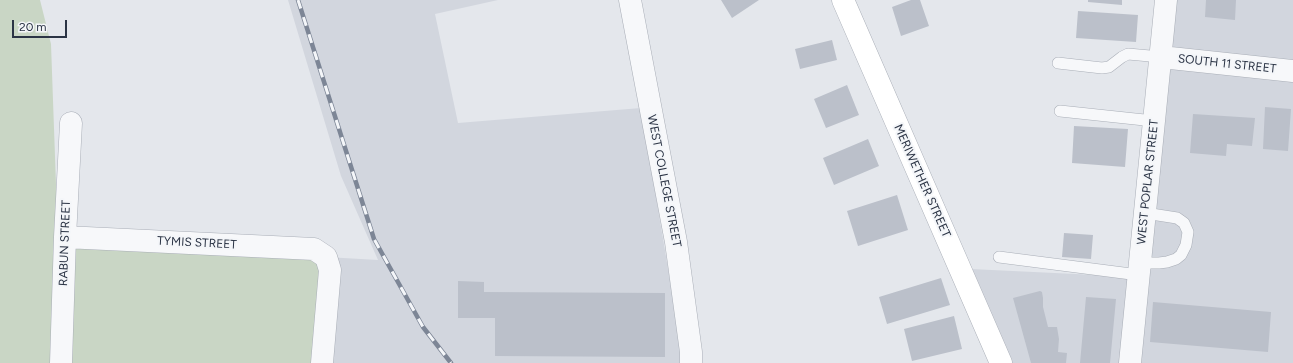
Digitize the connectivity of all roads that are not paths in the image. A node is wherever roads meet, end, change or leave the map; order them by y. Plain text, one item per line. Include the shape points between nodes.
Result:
1 (630, 0) edge
2 (843, 0) edge
3 (1166, 0) edge
4 (1161, 57) junction
5 (1058, 63) dead end
6 (1293, 71) edge
7 (1060, 111) dead end
8 (1154, 121) junction
9 (71, 123) dead end
10 (1145, 213) junction
11 (65, 237) junction
12 (999, 257) dead end
13 (1139, 269) junction
14 (61, 363) edge
15 (322, 363) edge
16 (691, 363) edge
17 (1001, 363) edge
18 (1130, 363) edge

1 - 16 street, WEST COLLEGE STREET via 676,242
2 - 17 street, MERIWETHER STREET
3 - 4 street, WEST POPLAR STREET
4 - 5 lane via 1128,54 1109,67 1102,68
4 - 6 street, SOUTH 11 STREET
4 - 8 street, WEST POPLAR STREET
7 - 8 lane
8 - 10 street, WEST POPLAR STREET
9 - 11 street, RABUN STREET
10 - 13 street, WEST POPLAR STREET
10 - 13 lane via 1177,218 1184,223 1188,232 1186,245 1176,259
11 - 14 street, RABUN STREET
11 - 15 street, TYMIS STREET via 314,249 326,257 330,270
12 - 13 lane
13 - 18 street, WEST POPLAR STREET

